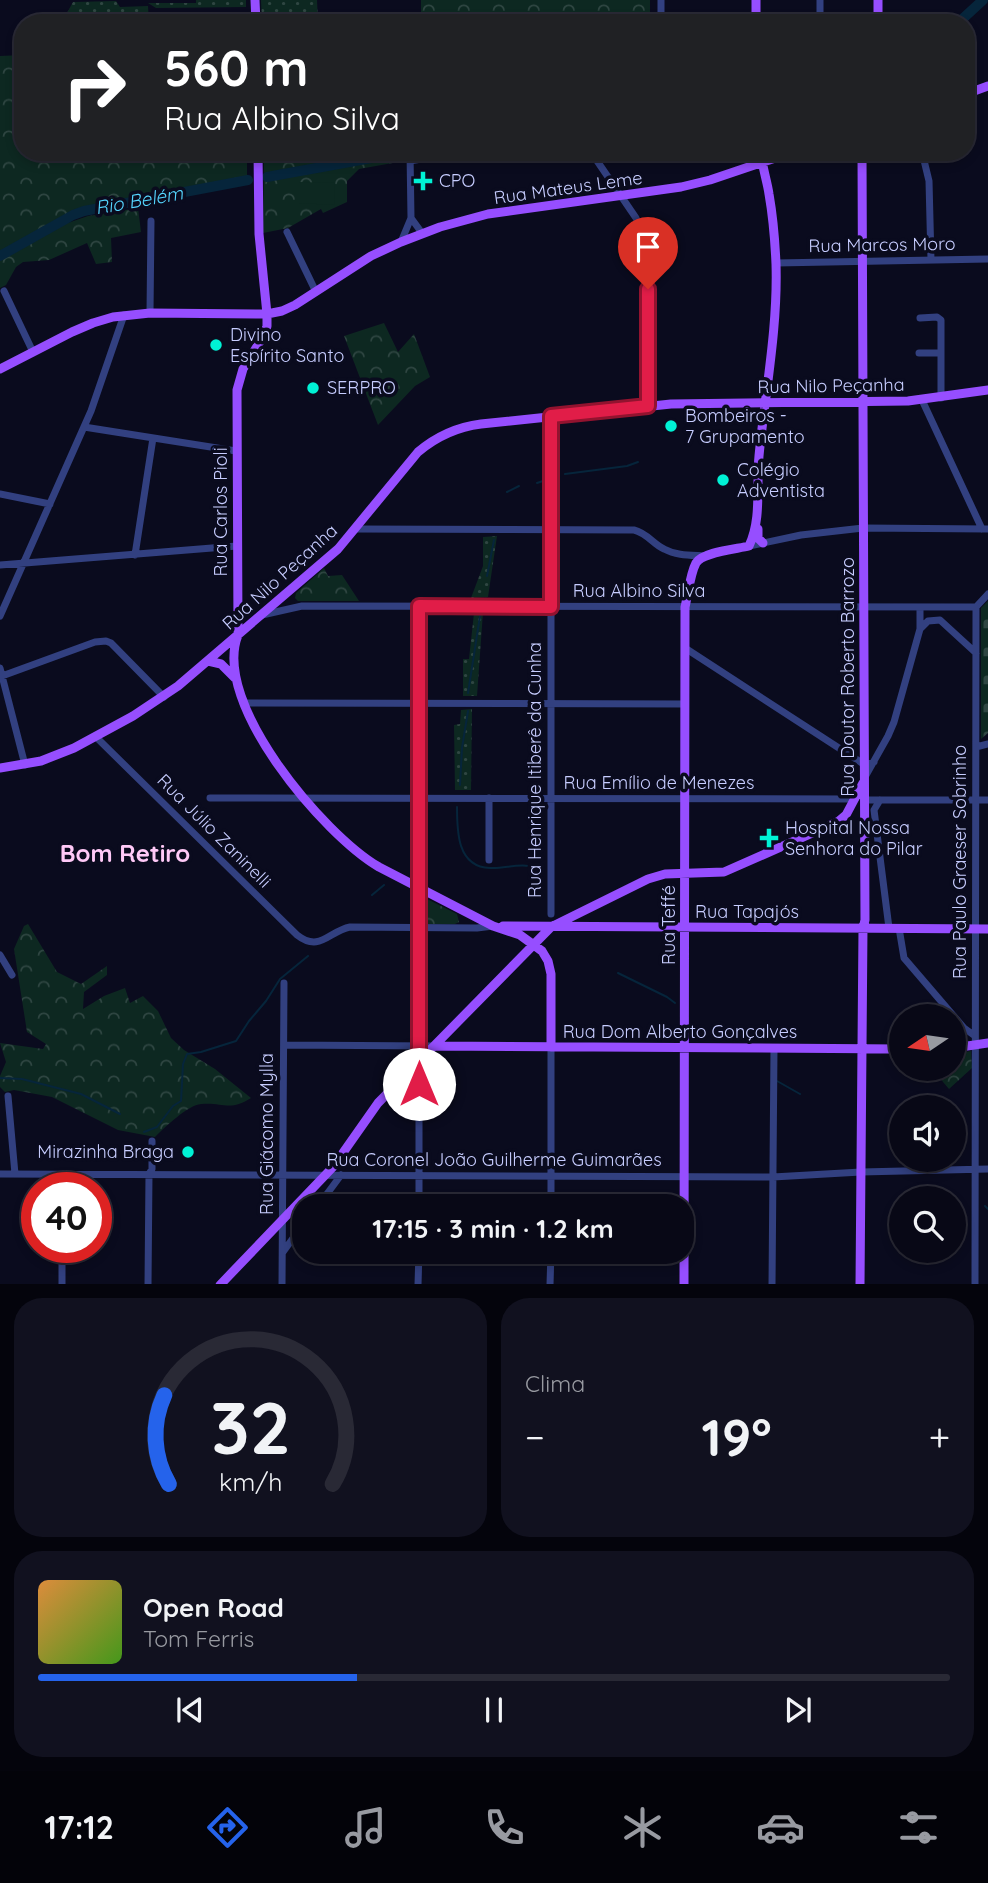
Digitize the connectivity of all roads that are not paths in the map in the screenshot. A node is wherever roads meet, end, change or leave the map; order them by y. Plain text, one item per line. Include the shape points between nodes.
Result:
1 (258, 161) edge
2 (411, 161) edge
3 (597, 161) edge
4 (767, 161) edge
5 (862, 161) edge
6 (924, 161) edge
7 (761, 163) junction
8 (622, 196) junction
9 (411, 218) junction
10 (150, 221) dead end
11 (287, 232) dead end
12 (422, 233) junction
13 (401, 242) junction
14 (988, 259) edge
15 (931, 260) junction
16 (862, 261) junction
17 (776, 263) junction
18 (4, 291) dead end
19 (316, 292) junction
20 (150, 313) junction
21 (267, 314) junction
22 (124, 315) junction
23 (920, 318) dead end
24 (33, 352) junction
25 (919, 353) dead end
26 (941, 354) junction
27 (0, 369) edge
28 (988, 390) edge
29 (941, 398) junction
30 (922, 400) junction
31 (863, 402) junction
32 (766, 403) junction
33 (648, 406) junction
34 (551, 416) junction
35 (84, 427) junction
36 (153, 438) junction
37 (236, 451) junction
38 (0, 494) edge
39 (50, 504) junction
40 (757, 513) junction
41 (863, 528) junction
42 (355, 529) junction
43 (985, 529) edge
44 (551, 530) junction
45 (763, 543) junction
46 (237, 546) junction
47 (749, 546) junction
48 (135, 555) junction
49 (683, 555) junction
50 (706, 556) junction
51 (24, 564) junction
52 (0, 565) edge
53 (695, 567) junction
54 (293, 589) junction
55 (988, 594) edge
56 (302, 606) junction
57 (419, 606) junction
58 (551, 607) junction
59 (685, 607) junction
60 (864, 607) junction
61 (920, 607) junction
62 (976, 607) junction
63 (262, 615) junction
64 (0, 616) edge
65 (920, 629) junction
66 (238, 635) junction
67 (685, 648) junction
68 (976, 653) junction
69 (208, 661) junction
70 (1, 672) edge
71 (235, 679) junction
72 (164, 697) junction
73 (243, 703) junction
74 (419, 703) junction
75 (551, 704) junction
76 (685, 704) junction
77 (96, 737) junction
78 (988, 744) edge
79 (976, 747) junction
80 (869, 763) junction
81 (25, 765) junction
82 (0, 768) edge
83 (210, 798) dead end
84 (305, 798) junction
85 (419, 798) junction
86 (489, 798) junction
87 (551, 799) junction
88 (685, 799) junction
89 (860, 799) junction
90 (880, 800) junction
91 (975, 800) junction
92 (988, 800) edge
93 (489, 860) dead end
94 (685, 873) junction
95 (419, 887) junction
96 (587, 909) junction
97 (464, 910) junction
98 (551, 914) dead end
99 (494, 926) junction
100 (551, 927) junction
101 (591, 927) junction
102 (419, 928) junction
103 (465, 928) junction
104 (684, 928) junction
105 (863, 928) junction
106 (894, 928) junction
107 (975, 929) junction
108 (988, 929) edge
109 (313, 943) joint
110 (534, 944) junction
111 (0, 955) edge
112 (12, 975) dead end
113 (284, 983) dead end
114 (450, 1031) junction
115 (975, 1040) junction
116 (966, 1043) edge
117 (988, 1043) edge
118 (284, 1045) junction
119 (419, 1046) junction
120 (434, 1046) junction
121 (459, 1046) junction
122 (551, 1047) junction
123 (684, 1048) junction
124 (774, 1049) junction
125 (862, 1049) junction
126 (889, 1049) edge
127 (419, 1061) junction
128 (8, 1096) dead end
129 (152, 1141) dead end
130 (975, 1169) junction
131 (988, 1169) edge
132 (861, 1172) junction
133 (0, 1174) edge
134 (15, 1174) junction
135 (21, 1174) edge
136 (112, 1174) edge
137 (149, 1174) junction
138 (283, 1175) junction
139 (326, 1175) junction
140 (341, 1175) junction
141 (419, 1175) junction
142 (551, 1176) junction
143 (684, 1177) junction
144 (773, 1177) junction
145 (327, 1194) edge
146 (419, 1194) edge
147 (551, 1194) edge
148 (282, 1221) junction
149 (292, 1239) edge
150 (282, 1252) junction
151 (62, 1263) edge
152 (418, 1264) edge
153 (551, 1264) edge
154 (62, 1284) edge
155 (148, 1284) edge
156 (220, 1284) edge
157 (282, 1284) edge
158 (418, 1284) edge
159 (551, 1284) edge
160 (684, 1284) edge
161 (772, 1284) edge
162 (860, 1284) edge
163 (975, 1284) edge

1 - 21 main road
2 - 9 street
3 - 8 street
4 - 7 main road, Rua Mateus Leme
5 - 16 main road, Rua Doutor Roberto Barrozo
6 - 15 street
7 - 8 main road, Rua Mateus Leme via 694,184
7 - 17 main road
8 - 12 main road, Rua Mateus Leme via 488,215
8 - 33 street via 640,225 648,256
9 - 12 street
9 - 13 street
10 - 20 street
11 - 19 street
12 - 13 main road, Rua Mateus Leme
13 - 19 main road, Rua Mateus Leme via 363,260
14 - 15 street, Rua Marcos Moro
15 - 16 street, Rua Marcos Moro
16 - 17 street, Rua Marcos Moro
16 - 31 main road, Rua Doutor Roberto Barrozo
17 - 32 main road
18 - 24 street
19 - 21 main road, Rua Mateus Leme via 288,309
20 - 21 main road, Rua Mateus Leme
20 - 22 main road, Rua Mateus Leme
21 - 37 main road, Rua Carlos Pioli via 264,335 237,383
22 - 24 main road, Rua Mateus Leme via 83,327
22 - 35 street
23 - 26 street via 941,320
24 - 27 main road, Rua Mateus Leme
25 - 26 street
26 - 29 street
28 - 29 main road, Rua Nilo Peçanha
29 - 30 main road, Rua Nilo Peçanha
30 - 31 main road, Rua Nilo Peçanha
30 - 43 street
31 - 32 main road, Rua Nilo Peçanha
31 - 41 main road, Rua Doutor Roberto Barrozo
32 - 33 main road, Rua Nilo Peçanha
32 - 40 main road
33 - 34 main road, Rua Nilo Peçanha
34 - 42 main road, Rua Nilo Peçanha via 471,425 433,441 411,459
34 - 44 street, Rua Henrique Itiberê da Cunha
35 - 36 street
35 - 39 street
36 - 37 street
36 - 48 street
37 - 46 main road, Rua Carlos Pioli
38 - 39 street
39 - 51 street
40 - 45 main road via 758,538
40 - 47 main road
41 - 43 street
41 - 45 street
41 - 60 main road, Rua Doutor Roberto Barrozo
42 - 44 street
42 - 54 main road, Rua Nilo Peçanha
44 - 49 street via 639,531 665,550
44 - 58 street, Rua Henrique Itiberê da Cunha
45 - 47 street
46 - 48 street
46 - 66 main road, Rua Carlos Pioli
47 - 50 main road
48 - 51 street
49 - 50 street
49 - 53 street
50 - 53 main road
51 - 52 street
51 - 64 street
53 - 59 main road, Rua Teffé
54 - 56 street via 293,600
54 - 63 main road, Rua Nilo Peçanha
55 - 62 street
56 - 57 street, Rua Albino Silva
56 - 63 street, Rua Albino Silva
57 - 58 street, Rua Albino Silva
57 - 74 street
58 - 59 street, Rua Albino Silva
58 - 75 street, Rua Henrique Itiberê da Cunha
59 - 60 street, Rua Albino Silva
59 - 67 main road, Rua Teffé
60 - 61 street, Rua Albino Silva
60 - 80 main road, Rua Doutor Roberto Barrozo
61 - 62 street, Rua Albino Silva
61 - 65 street
62 - 68 street, Rua Paulo Graeser Sobrinho
63 - 66 main road, Rua Nilo Peçanha
65 - 68 street via 928,621 940,620
65 - 80 street via 894,722
66 - 69 main road, Rua Nilo Peçanha
66 - 71 main road, Rua Carlos Pioli via 233,652
67 - 76 main road, Rua Teffé
67 - 80 street
68 - 79 street, Rua Paulo Graeser Sobrinho
69 - 71 main road via 221,664
69 - 72 main road, Rua Nilo Peçanha
70 - 72 street via 106,641
70 - 81 street
71 - 73 main road, Rua Carlos Pioli
72 - 77 main road, Rua Nilo Peçanha
73 - 74 street
73 - 84 main road, Rua Carlos Pioli via 266,747
74 - 75 street
74 - 85 street
75 - 76 street
75 - 87 street, Rua Henrique Itiberê da Cunha
76 - 88 main road, Rua Teffé
77 - 81 main road, Rua Nilo Peçanha
77 - 109 street, Rua Júlio Zaninelli via 297,935
78 - 79 street
79 - 91 street, Rua Paulo Graeser Sobrinho
80 - 89 main road, Rua Doutor Roberto Barrozo
81 - 82 main road, Rua Nilo Peçanha
83 - 84 street, Rua Emílio de Menezes
84 - 85 street, Rua Emílio de Menezes
84 - 95 main road, Rua Carlos Pioli via 362,856
85 - 86 street, Rua Emílio de Menezes
85 - 95 street
86 - 87 street, Rua Emílio de Menezes
86 - 93 street
87 - 88 street, Rua Emílio de Menezes
87 - 98 street, Rua Henrique Itiberê da Cunha
88 - 89 street, Rua Emílio de Menezes
88 - 94 main road, Rua Teffé
89 - 90 street, Rua Emílio de Menezes
89 - 94 main road via 839,821 747,863 719,873
89 - 105 main road, Rua Doutor Roberto Barrozo via 865,811
90 - 91 street, Rua Emílio de Menezes
90 - 106 street via 874,810
91 - 92 street, Rua Emílio de Menezes
91 - 107 street, Rua Paulo Graeser Sobrinho
94 - 96 main road via 648,879
94 - 104 main road, Rua Teffé
95 - 97 main road, Rua Carlos Pioli
95 - 102 street
96 - 100 main road
96 - 101 main road
97 - 99 main road, Rua Carlos Pioli
97 - 103 street
99 - 100 main road, Rua Tapajós
99 - 103 street, Rua Tapajós
99 - 110 main road, Rua Carlos Pioli
100 - 101 main road, Rua Tapajós
100 - 110 main road
101 - 104 main road, Rua Tapajós
102 - 103 street, Rua Tapajós
102 - 109 street, Rua Tapajós via 342,929
102 - 119 street
104 - 105 main road, Rua Tapajós
104 - 123 main road, Rua Teffé
105 - 106 main road, Rua Tapajós
105 - 125 main road, Rua Doutor Roberto Barrozo
106 - 107 main road, Rua Tapajós
106 - 115 street via 904,958
107 - 108 main road, Rua Tapajós
107 - 115 street, Rua Paulo Graeser Sobrinho
110 - 114 main road
110 - 122 main road via 546,956 551,974
111 - 112 street
113 - 118 street, Rua Giácomo Mylla
114 - 120 main road
114 - 121 main road
115 - 116 main road
115 - 117 main road
115 - 130 street, Rua Paulo Graeser Sobrinho
118 - 119 street, Rua Dom Alberto Gonçalves
118 - 138 street, Rua Giácomo Mylla
119 - 120 street, Rua Dom Alberto Gonçalves
119 - 127 street
120 - 121 main road, Rua Dom Alberto Gonçalves
120 - 127 main road
121 - 122 main road, Rua Dom Alberto Gonçalves
122 - 123 main road, Rua Dom Alberto Gonçalves
122 - 142 street
123 - 124 main road, Rua Dom Alberto Gonçalves
123 - 143 main road, Rua Teffé
124 - 125 main road, Rua Dom Alberto Gonçalves
124 - 144 street
125 - 126 main road, Rua Dom Alberto Gonçalves
125 - 132 main road, Rua Doutor Roberto Barrozo
127 - 139 main road via 372,1110
127 - 141 street
128 - 134 street
129 - 137 street
130 - 131 street, Rua Coronel João Guilherme Guimarães
130 - 132 street, Rua Coronel João Guilherme Guimarães
130 - 163 street, Rua Paulo Graeser Sobrinho
132 - 144 street, Rua Coronel João Guilherme Guimarães
132 - 162 main road, Rua Doutor Roberto Barrozo
133 - 134 street, Rua Coronel João Guilherme Guimarães
134 - 135 street, Rua Coronel João Guilherme Guimarães
136 - 137 street, Rua Coronel João Guilherme Guimarães
137 - 138 street, Rua Coronel João Guilherme Guimarães
137 - 155 street
138 - 139 street, Rua Coronel João Guilherme Guimarães
138 - 148 street, Rua Giácomo Mylla
139 - 140 street, Rua Coronel João Guilherme Guimarães
139 - 148 main road
140 - 141 street, Rua Coronel João Guilherme Guimarães
140 - 145 street
141 - 142 street, Rua Coronel João Guilherme Guimarães
141 - 146 street
142 - 143 street, Rua Coronel João Guilherme Guimarães
142 - 147 street
143 - 144 street, Rua Coronel João Guilherme Guimarães
143 - 160 main road, Rua Teffé
144 - 161 street
148 - 150 street, Rua Giácomo Mylla
148 - 156 main road
149 - 150 street
150 - 157 street, Rua Giácomo Mylla
151 - 154 street
152 - 158 street
153 - 159 street

